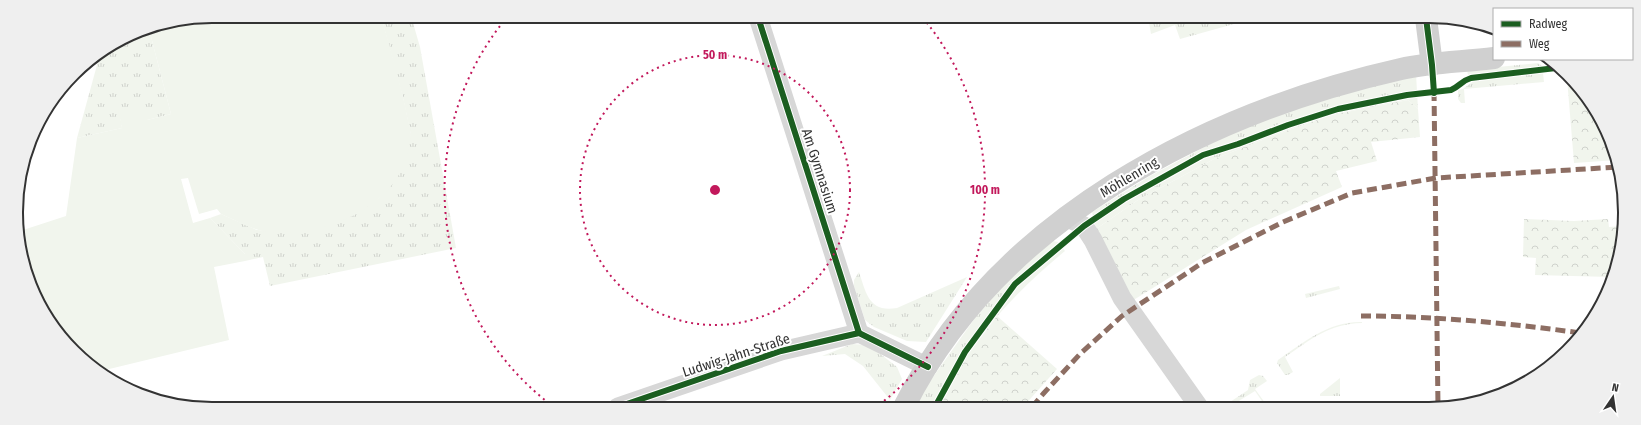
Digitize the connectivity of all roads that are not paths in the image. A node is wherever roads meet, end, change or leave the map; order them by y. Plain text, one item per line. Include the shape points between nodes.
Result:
1 (760, 23) edge
2 (1427, 23) edge
3 (1493, 58) edge
4 (1432, 65) junction
5 (1066, 217) junction
6 (859, 333) junction
7 (928, 367) junction
8 (633, 402) edge
9 (907, 402) edge
10 (1195, 402) edge

1 - 6 street, Am Gymnasium
2 - 4 main road
3 - 4 main road, Möhlenring
4 - 5 main road, Möhlenring via 1402,69 1318,92 1230,124 1151,163
5 - 7 main road, Möhlenring via 1017,259 985,291 950,334
5 - 10 street via 1104,278 1122,298
6 - 7 street
6 - 8 street, Ludwig-Jahn-Straße via 781,351
7 - 9 main road, Möhlenring

